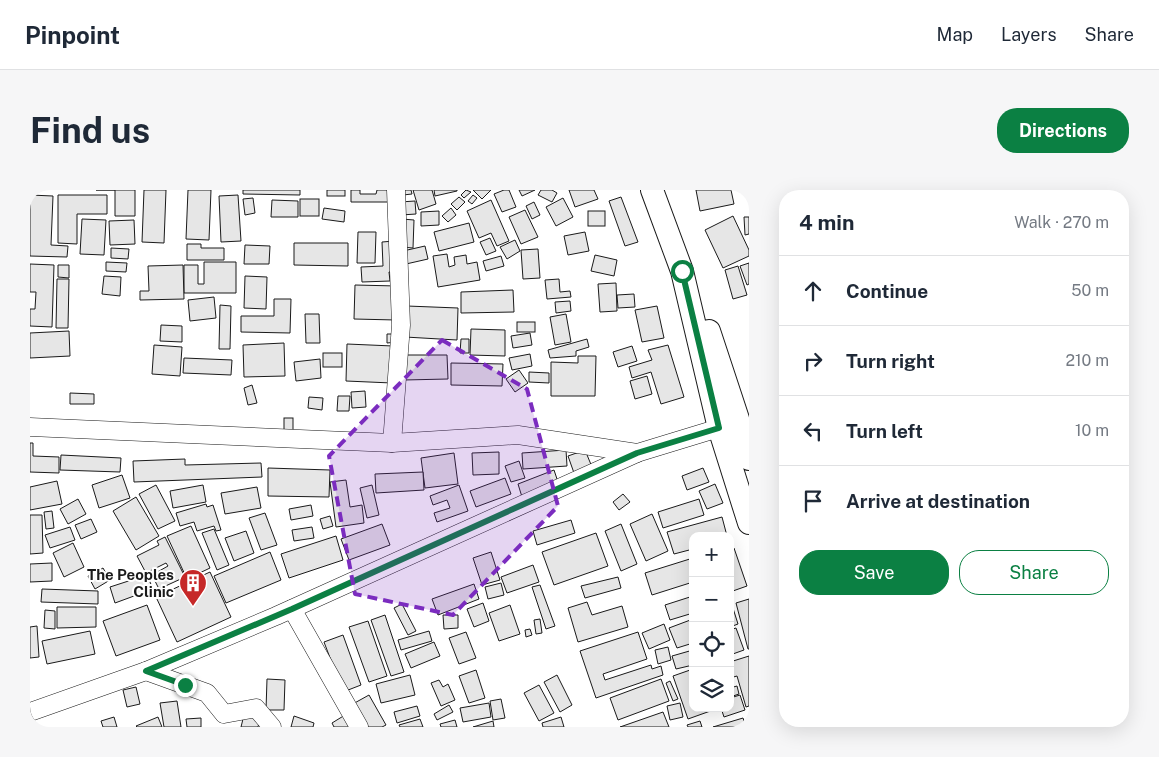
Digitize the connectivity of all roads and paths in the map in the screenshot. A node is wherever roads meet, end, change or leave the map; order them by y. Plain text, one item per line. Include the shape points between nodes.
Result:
1 (396, 190) edge
2 (652, 190) edge
3 (663, 190) edge
4 (30, 427) edge
5 (719, 428) junction
6 (392, 443) junction
7 (637, 453) junction
8 (749, 459) edge
9 (749, 523) edge
10 (292, 609) junction
11 (146, 671) junction
12 (30, 712) edge
13 (272, 727) edge
14 (358, 727) edge

1 - 6 street via 401,325
2 - 5 street via 682,271
3 - 8 street
4 - 6 street
5 - 7 street
5 - 9 street
6 - 7 street via 518,435
7 - 10 street
10 - 11 street
10 - 14 street
11 - 12 street
11 - 13 street via 207,692 224,714 256,708

